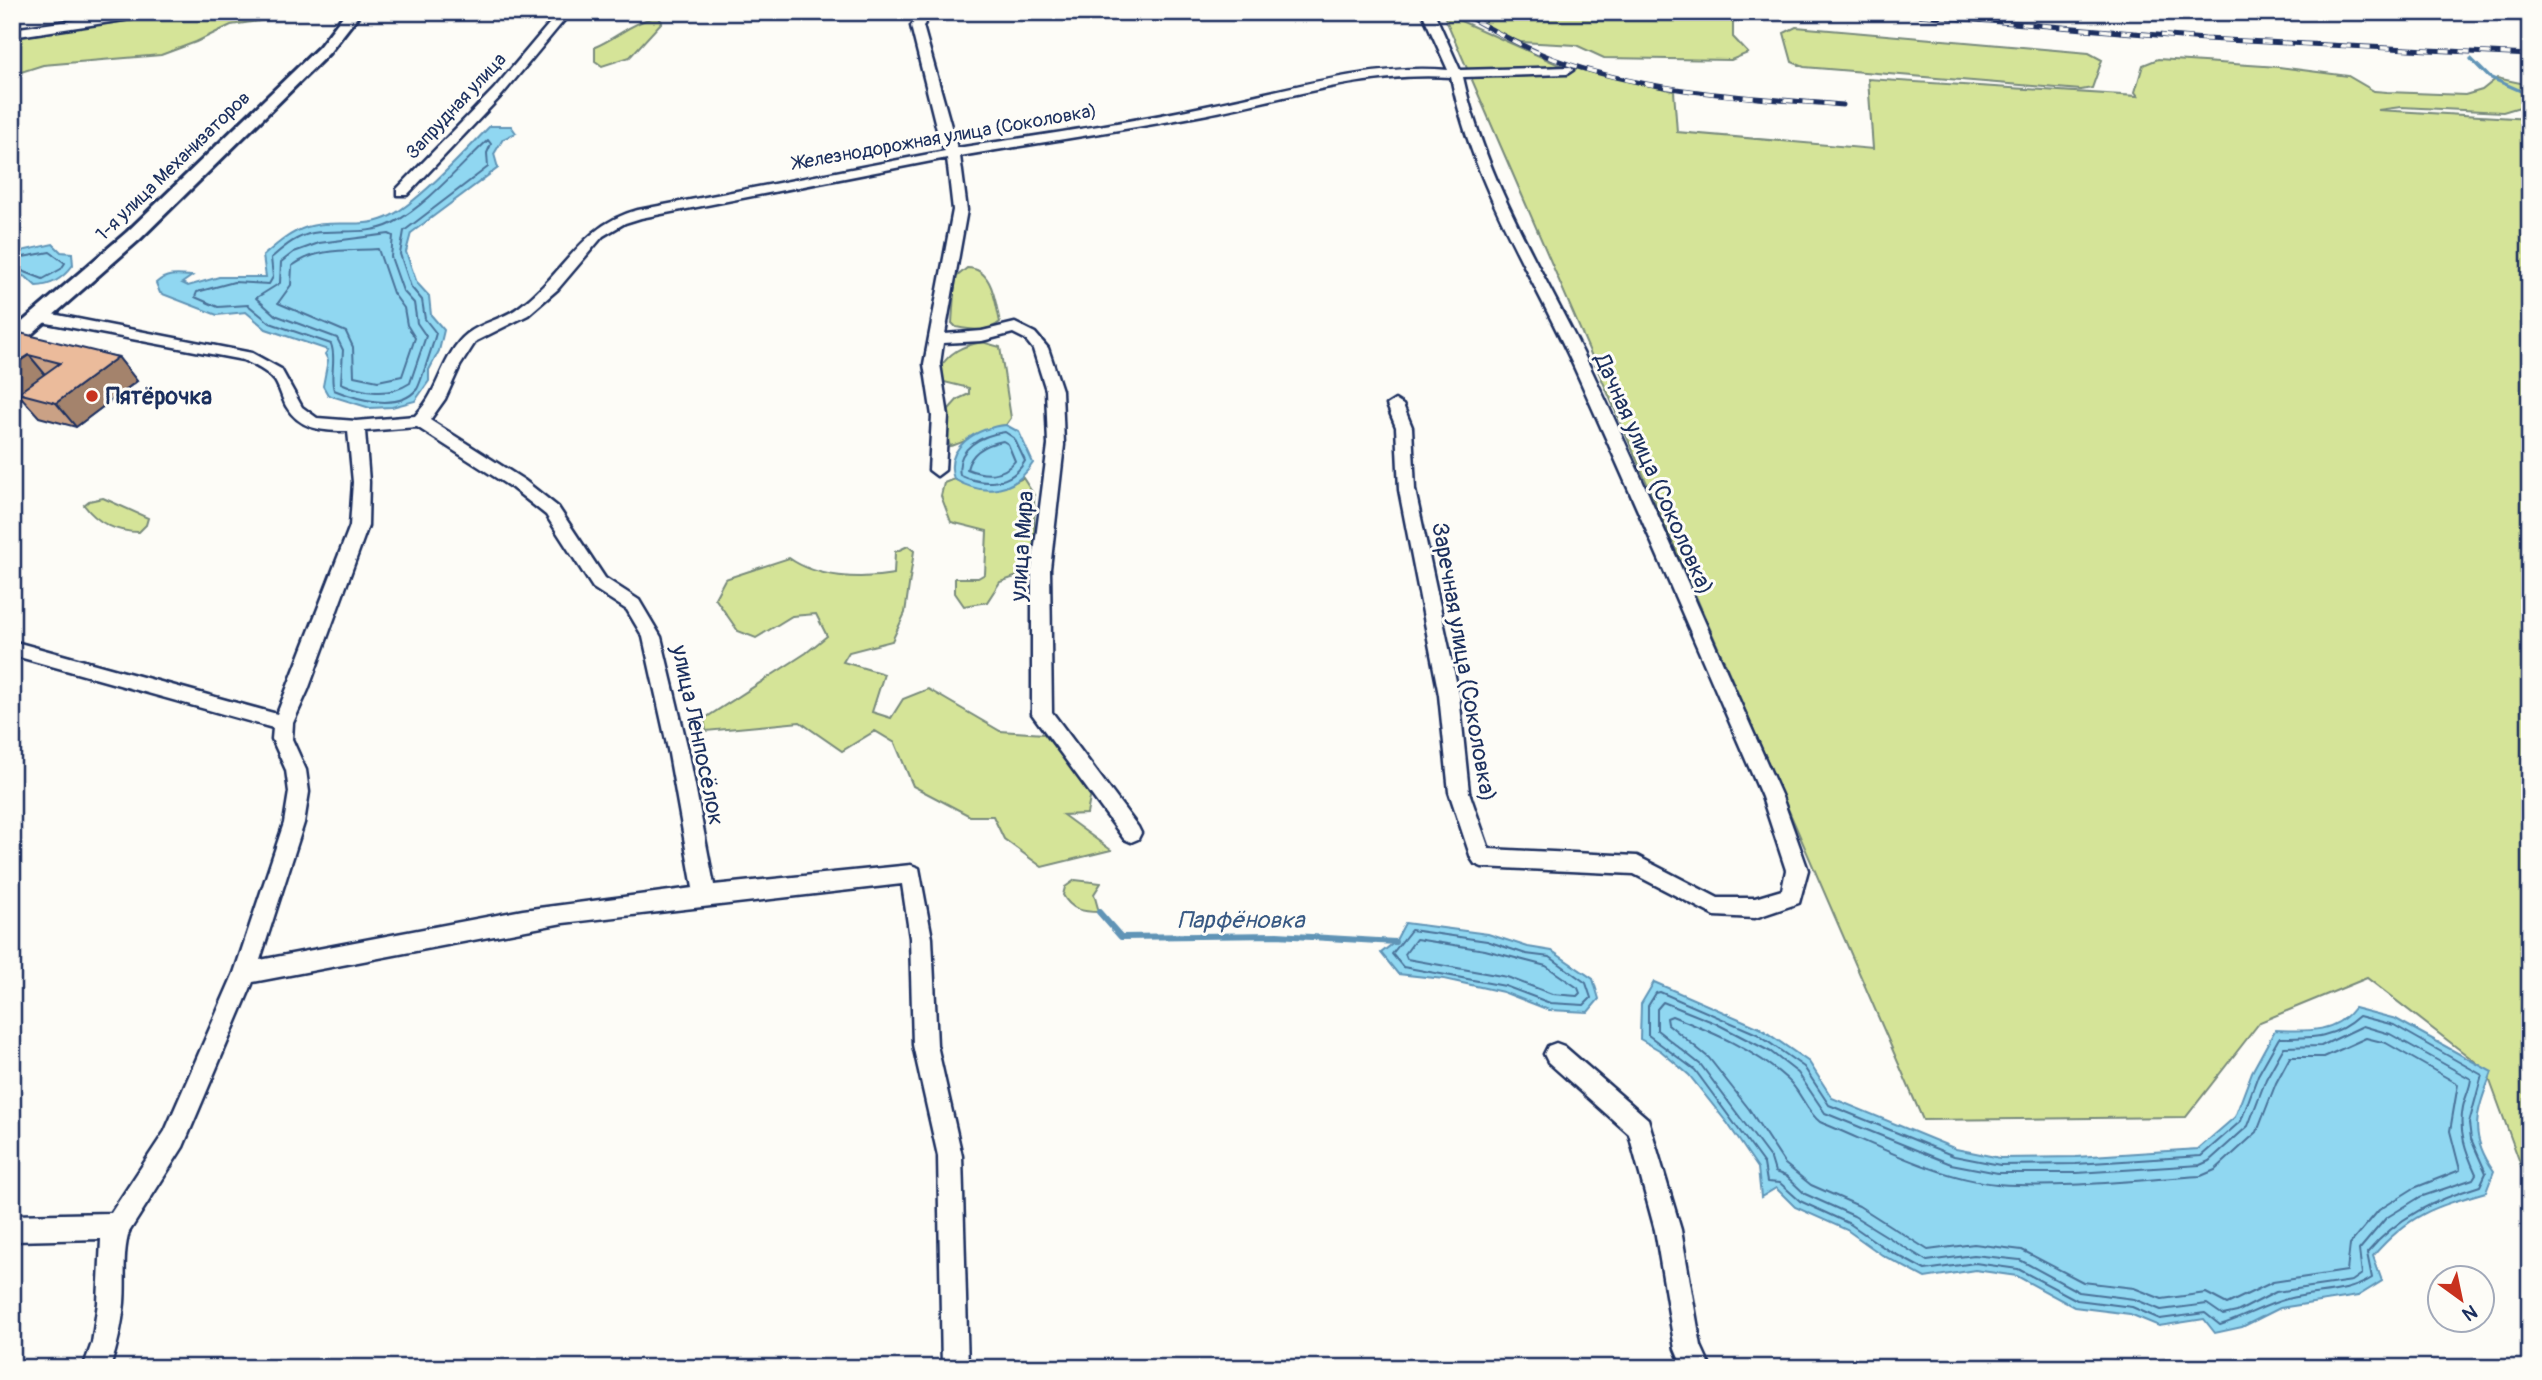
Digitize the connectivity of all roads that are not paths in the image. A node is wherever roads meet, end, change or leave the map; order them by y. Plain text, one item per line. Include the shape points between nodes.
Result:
1 (157, 12) edge
2 (354, 12) edge
3 (565, 12) edge
4 (927, 12) edge
5 (1428, 12) edge
6 (12, 33) edge
7 (1567, 70) dead end
8 (1456, 74) junction
9 (953, 153) junction
10 (402, 192) dead end
11 (43, 317) junction
12 (937, 339) junction
13 (12, 341) edge
14 (1395, 405) dead end
15 (421, 421) junction
16 (355, 426) junction
17 (937, 470) dead end
18 (12, 648) edge
19 (283, 723) junction
20 (1131, 833) dead end
21 (705, 894) junction
22 (1791, 896) joint
23 (246, 972) junction
24 (1556, 1054) dead end
25 (118, 1226) junction
26 (12, 1228) edge
27 (96, 1368) edge
28 (955, 1368) edge
29 (1698, 1368) edge

1 - 6 street
2 - 11 street, 1-я улица Механизаторов via 314,60
3 - 10 street, Запрудная улица via 498,92
4 - 9 street via 917,26
5 - 8 street, Дачная улица (Соколовка)
7 - 8 street, Железнодорожная улица (Соколовка)
8 - 9 street, Железнодорожная улица (Соколовка) via 1379,75 1163,120
8 - 22 street, Дачная улица (Соколовка) via 1490,184 1582,367 1772,797 1797,870
9 - 12 street via 960,210
9 - 15 street, Железнодорожная улица (Соколовка) via 664,208 608,226 534,304 471,338
11 - 13 street, 1-я улица Механизаторов
11 - 16 street via 247,356 269,366 282,380 300,415 312,422
12 - 17 street via 932,364 940,416
12 - 20 street, улица Мира via 1015,328 1040,348 1054,390 1055,445 1041,569 1042,714
14 - 22 street, Заречная улица (Соколовка) via 1404,427 1407,490 1449,695 1459,792 1482,858 1637,865 1715,907 1755,908
15 - 16 street
15 - 21 street, улица Ленпосёлок via 552,511 599,583 634,605 652,637
16 - 19 street via 359,526
18 - 19 street
19 - 23 street via 282,738 299,792 294,823
21 - 23 street via 561,914
21 - 28 street via 774,891 911,874 920,938 925,1045 950,1156
23 - 25 street via 174,1139
24 - 29 street via 1639,1127 1668,1230 1688,1349
25 - 26 street
25 - 27 street via 112,1245 105,1343

